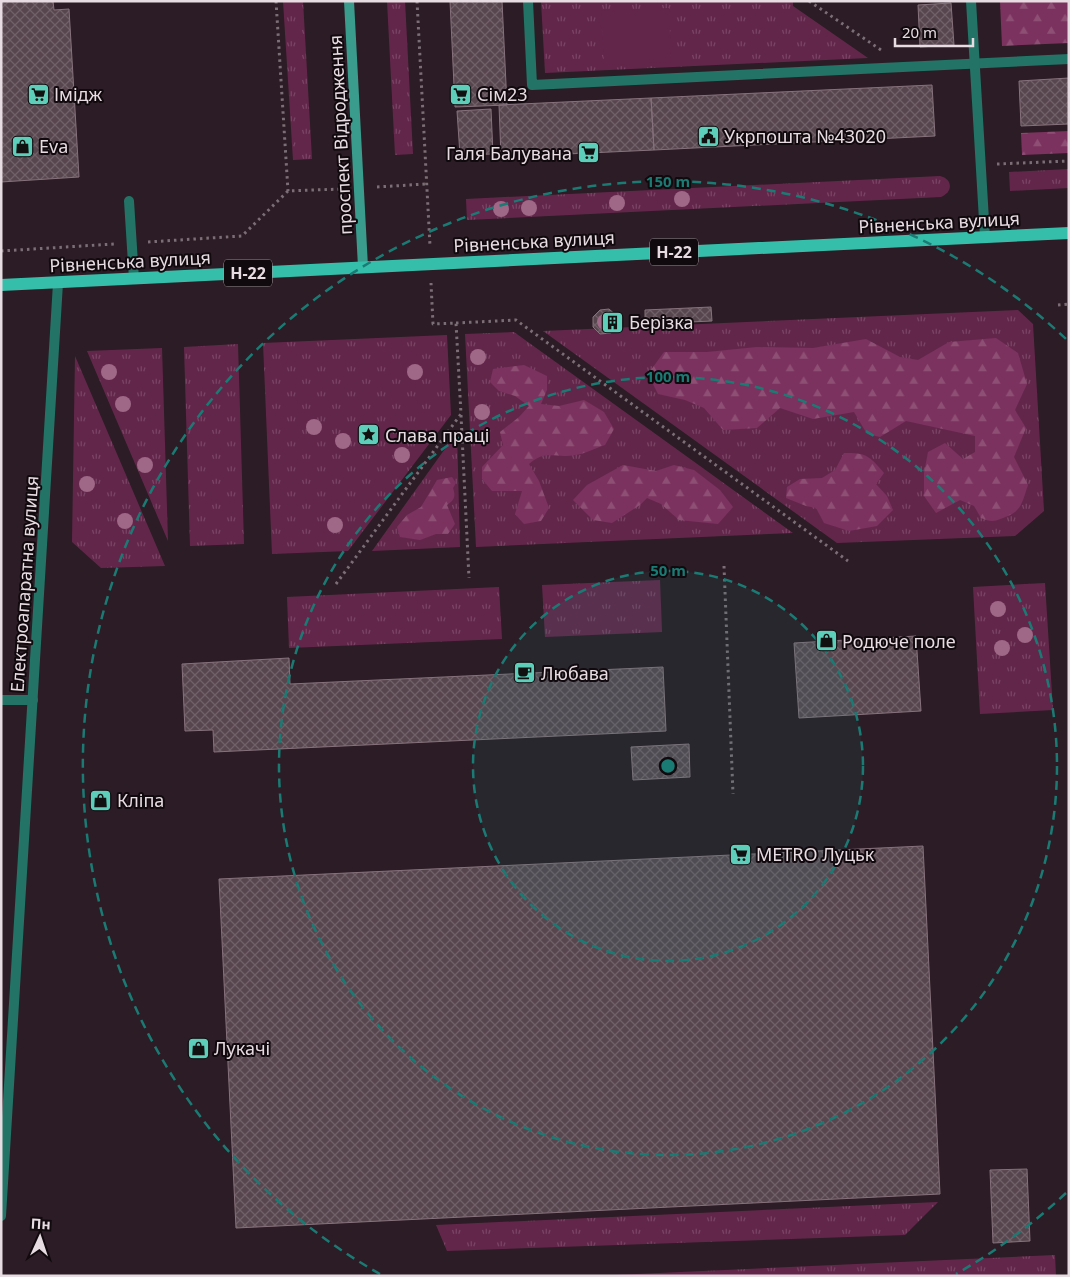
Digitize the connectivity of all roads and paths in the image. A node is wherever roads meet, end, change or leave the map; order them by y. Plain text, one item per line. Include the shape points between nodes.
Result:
1 (276, 1) edge
2 (349, 1) edge
3 (417, 1) edge
4 (528, 1) edge
5 (809, 1) edge
6 (971, 1) edge
7 (1069, 59) edge
8 (975, 64) junction
9 (906, 67) junction
10 (1069, 161) edge
11 (980, 165) junction
12 (288, 192) dead end
13 (129, 201) dead end
14 (1069, 233) edge
15 (984, 237) junction
16 (430, 264) junction
17 (363, 267) junction
18 (134, 279) junction
19 (58, 283) junction
20 (1, 285) edge
21 (1069, 304) edge
22 (1058, 305) dead end
23 (456, 323) junction
24 (461, 414) junction
25 (848, 561) dead end
26 (724, 566) dead end
27 (469, 578) dead end
28 (336, 584) dead end
29 (1, 700) edge
30 (33, 700) junction
31 (733, 794) dead end
32 (1, 1216) edge

1 - 12 path
2 - 17 main road, проспект Відродження
3 - 16 path
4 - 9 street via 532,85
5 - 9 path
6 - 8 street
7 - 8 street
8 - 9 street
8 - 11 street
10 - 11 path
11 - 15 street
13 - 18 street
14 - 15 main road, Рівненська вулиця / Н-22
15 - 16 main road, Рівненська вулиця / Н-22
16 - 17 main road, Рівненська вулиця / Н-22
16 - 23 path via 433,324
17 - 18 main road, Рівненська вулиця / Н-22
18 - 19 main road, Рівненська вулиця / Н-22
19 - 20 main road, Рівненська вулиця / Н-22
19 - 30 street, Електроапаратна вулиця
21 - 22 path
23 - 24 path
23 - 25 path via 516,320
24 - 27 path
24 - 28 path
26 - 31 path
29 - 30 street
30 - 32 street, Електроапаратна вулиця

